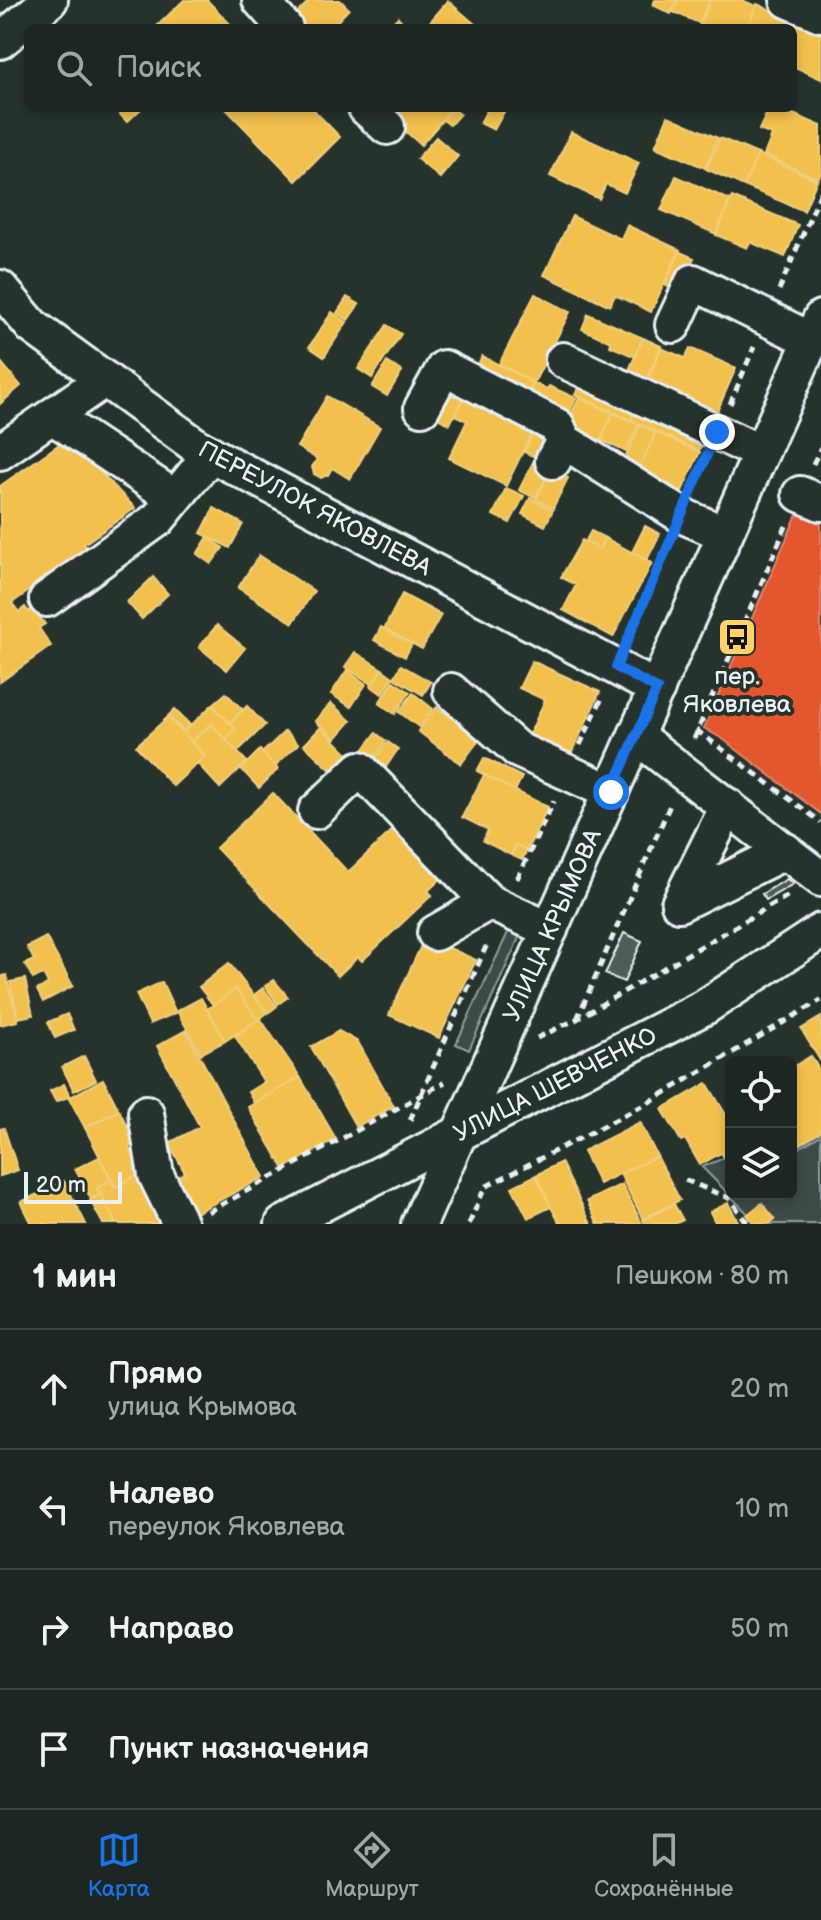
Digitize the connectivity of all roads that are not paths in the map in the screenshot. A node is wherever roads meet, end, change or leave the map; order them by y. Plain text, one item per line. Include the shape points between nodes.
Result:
1 (260, 0) edge
2 (788, 0) edge
3 (43, 2) edge
4 (821, 14) edge
5 (281, 24) edge
6 (0, 41) edge
7 (0, 288) edge
8 (673, 325) dead end
9 (816, 329) edge
10 (563, 360) dead end
11 (105, 379) junction
12 (422, 408) dead end
13 (52, 416) junction
14 (0, 452) edge
15 (761, 453) junction
16 (211, 454) junction
17 (175, 498) junction
18 (725, 534) junction
19 (47, 599) dead end
20 (657, 689) junction
21 (451, 691) dead end
22 (636, 736) junction
23 (611, 792) junction
24 (728, 806) junction
25 (316, 811) dead end
26 (807, 867) edge
27 (496, 905) junction
28 (550, 930) junction
29 (821, 931) edge
30 (435, 933) dead end
31 (146, 1113) dead end
32 (459, 1133) junction
33 (189, 1221) edge
34 (283, 1224) edge
35 (419, 1224) edge

1 - 5 street
2 - 4 street
3 - 6 street
7 - 11 street, ПЕРЕУЛОК ЯКОВЛЕВА via 32,326
8 - 9 street via 693,282 767,318
9 - 15 street, УЛИЦА КРЫМОВА
10 - 15 street
11 - 13 street
11 - 16 street, ПЕРЕУЛОК ЯКОВЛЕВА
12 - 18 street via 444,368 557,426 558,451
13 - 14 street
13 - 17 street
15 - 18 street, УЛИЦА КРЫМОВА
16 - 17 street
16 - 20 street, ПЕРЕУЛОК ЯКОВЛЕВА
17 - 19 street via 158,519
18 - 20 street, УЛИЦА КРЫМОВА
20 - 22 street, УЛИЦА КРЫМОВА
21 - 23 street via 518,750
22 - 23 street, УЛИЦА КРЫМОВА
22 - 24 street
23 - 28 street, УЛИЦА КРЫМОВА
24 - 26 street
24 - 26 street via 679,904 712,886 728,904
25 - 27 street via 360,769
27 - 28 street
27 - 30 street
28 - 32 street, УЛИЦА КРЫМОВА
29 - 32 street, УЛИЦА ШЕВЧЕНКО via 705,1007
31 - 33 street via 156,1175
32 - 34 street, УЛИЦА ШЕВЧЕНКО
32 - 35 street, УЛИЦА КРЫМОВА

